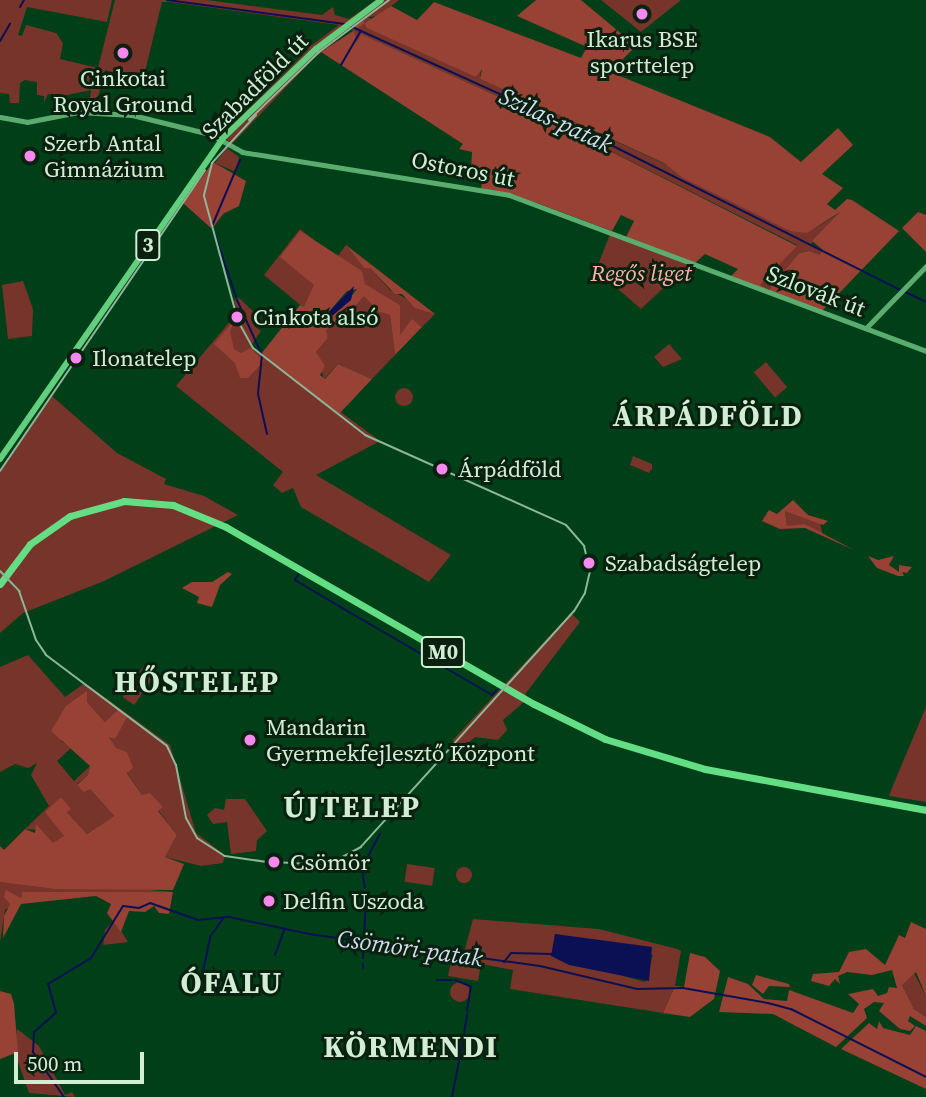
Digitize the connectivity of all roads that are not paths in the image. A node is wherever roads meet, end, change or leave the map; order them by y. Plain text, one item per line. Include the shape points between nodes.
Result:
1 (381, 0) edge
2 (0, 117) edge
3 (222, 139) junction
4 (693, 263) joint
5 (926, 266) edge
6 (866, 328) junction
7 (926, 351) edge
8 (0, 459) edge
9 (0, 575) edge
10 (0, 584) edge
11 (926, 808) edge

1 - 3 main road, Szabadföld út / 3 via 344,27
2 - 3 main road, Ostoros út via 27,122 74,112 118,113
3 - 4 main road, Ostoros út via 240,151 270,153 335,170 380,172 509,195
3 - 8 main road, Szabadföld út / 3
4 - 6 main road, Szlovák út
5 - 6 main road
6 - 7 main road, Szlovák út
9 - 11 highway, M0 via 38,531 87,504 131,496 181,503 218,519 517,692 601,734 704,766
10 - 11 highway, M0 via 30,544 70,516 124,501 173,505 226,527 534,704 605,739 705,769

